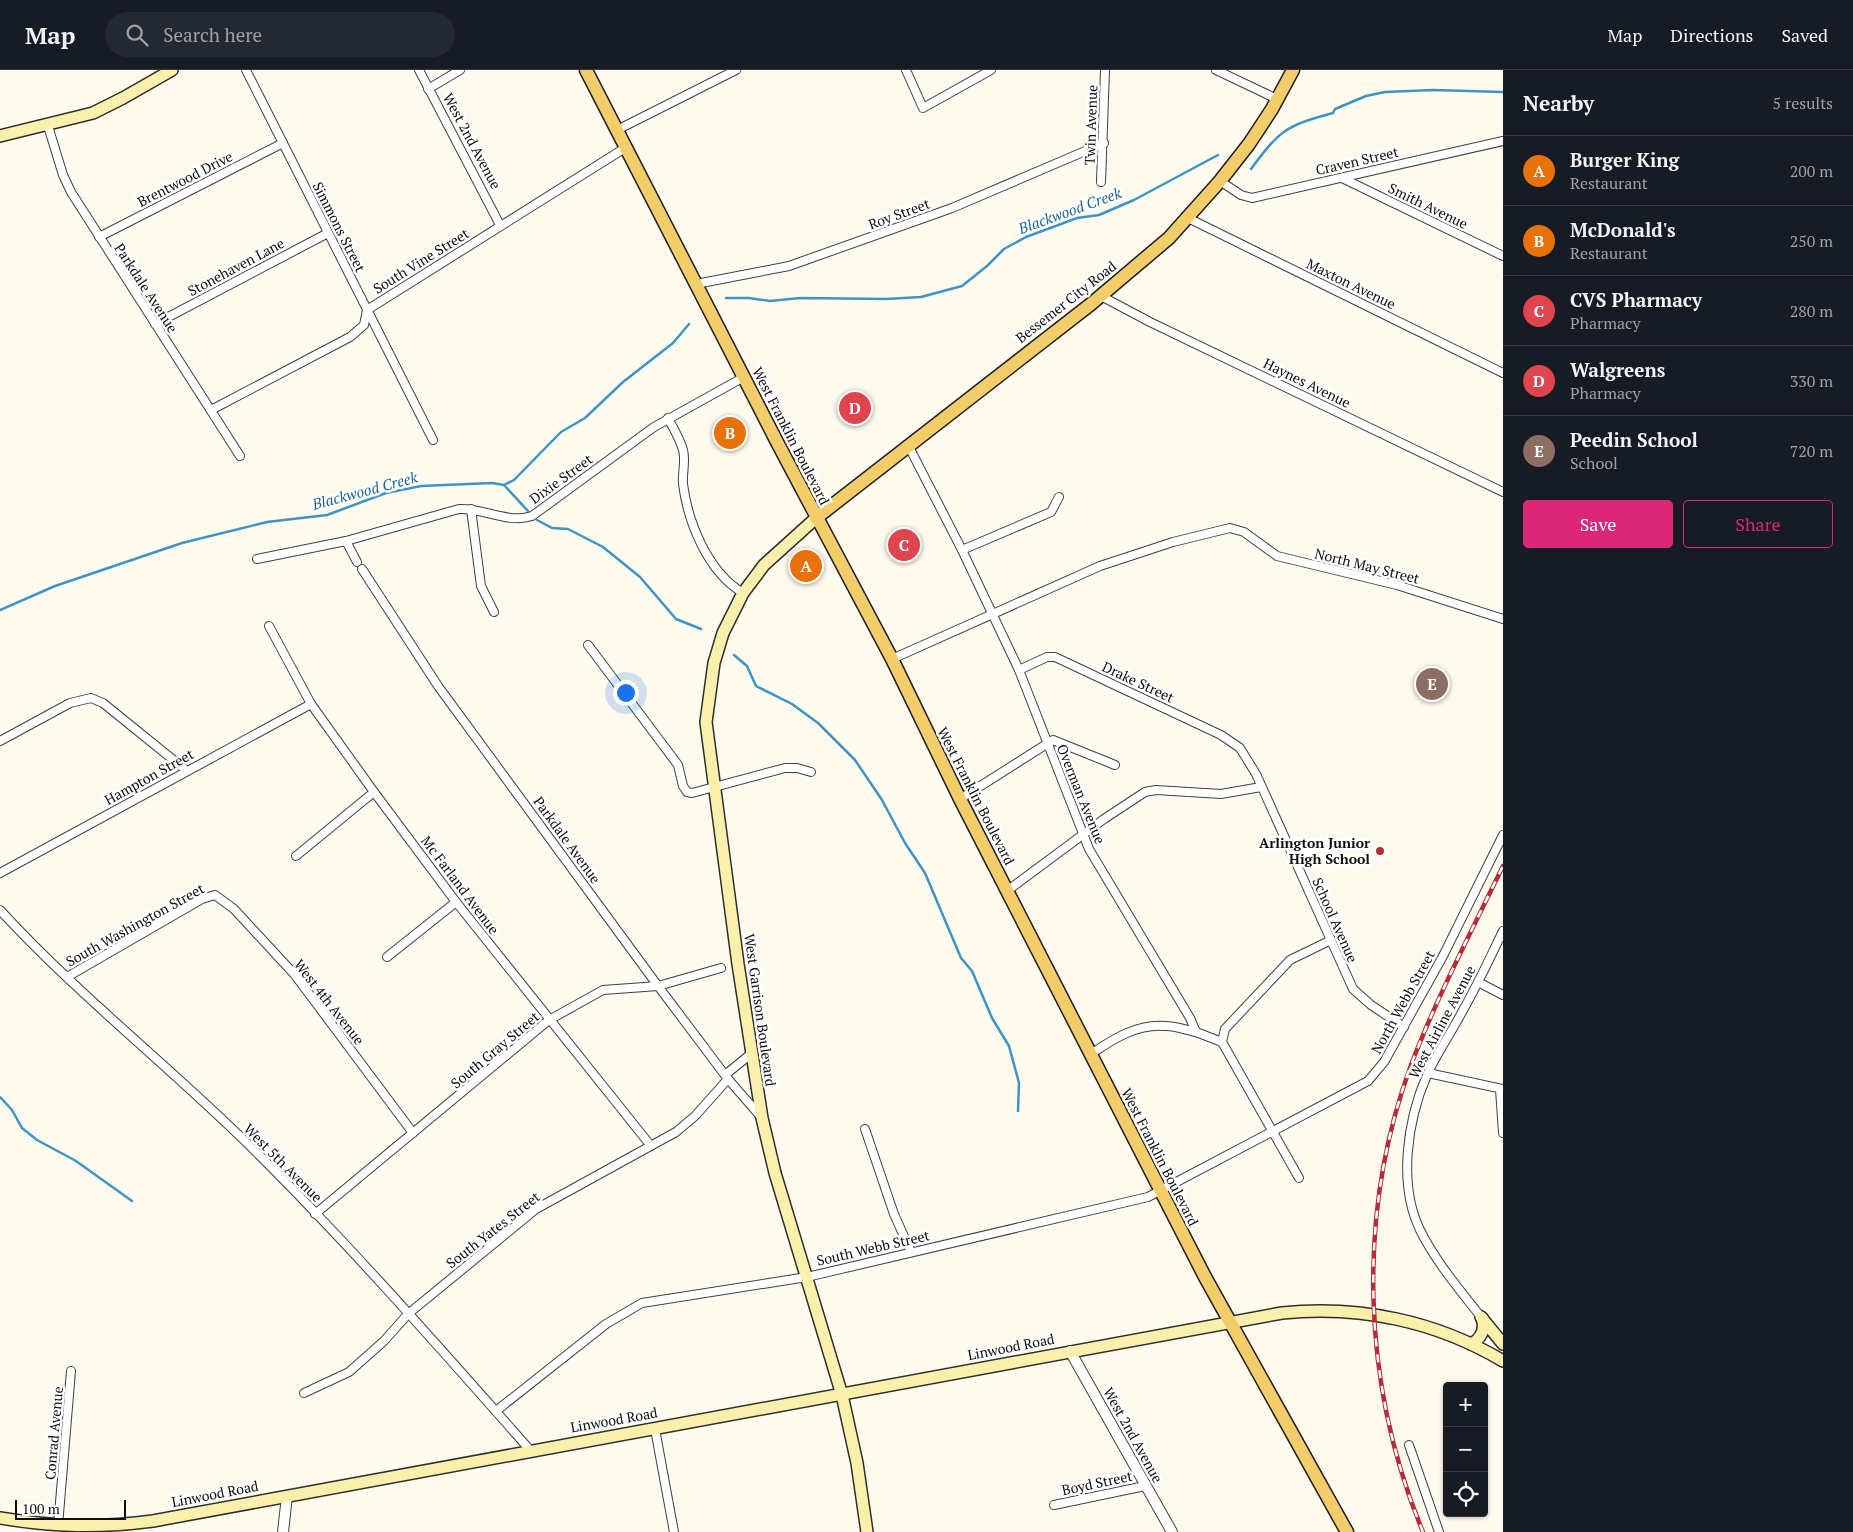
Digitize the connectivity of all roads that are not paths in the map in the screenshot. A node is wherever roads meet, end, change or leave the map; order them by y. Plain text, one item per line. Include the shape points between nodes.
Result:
1 (172, 70) edge
2 (246, 70) edge
3 (419, 70) edge
4 (460, 70) edge
5 (586, 70) edge
6 (736, 70) edge
7 (906, 70) edge
8 (991, 70) edge
9 (1106, 70) edge
10 (1216, 70) edge
11 (1293, 70) edge
12 (428, 88) junction
13 (1277, 99) junction
14 (48, 126) junction
15 (617, 130) junction
16 (0, 136) edge
17 (1503, 141) edge
18 (283, 143) junction
19 (1104, 143) junction
20 (625, 148) junction
21 (1342, 178) junction
22 (1220, 181) junction
23 (1101, 182) dead end
24 (1188, 218) junction
25 (500, 225) junction
26 (328, 233) junction
27 (98, 237) junction
28 (1503, 256) edge
29 (696, 284) junction
30 (1101, 296) junction
31 (367, 310) junction
32 (155, 324) junction
33 (1503, 373) edge
34 (744, 377) junction
35 (211, 410) junction
36 (668, 418) junction
37 (433, 440) dead end
38 (908, 444) junction
39 (240, 456) dead end
40 (1503, 492) edge
41 (1059, 497) dead end
42 (471, 509) junction
43 (816, 518) junction
44 (346, 541) junction
45 (962, 550) junction
46 (257, 559) dead end
47 (743, 592) junction
48 (494, 612) dead end
49 (993, 613) junction
50 (1503, 620) edge
51 (269, 626) dead end
52 (588, 645) dead end
53 (892, 659) junction
54 (1020, 670) junction
55 (311, 704) junction
56 (0, 741) edge
57 (1046, 743) junction
58 (1242, 751) joint
59 (1115, 765) dead end
60 (187, 771) junction
61 (811, 772) dead end
62 (714, 786) junction
63 (1261, 786) junction
64 (374, 792) junction
65 (960, 799) junction
66 (1082, 835) junction
67 (1503, 835) edge
68 (296, 856) dead end
69 (0, 873) edge
70 (1007, 892) junction
71 (215, 895) joint
72 (456, 902) junction
73 (0, 910) edge
74 (1503, 931) edge
75 (1331, 940) junction
76 (387, 957) dead end
77 (721, 968) dead end
78 (67, 977) junction
79 (1478, 982) junction
80 (658, 986) junction
81 (1503, 995) edge
82 (549, 1020) junction
83 (1404, 1027) junction
84 (1196, 1032) junction
85 (1222, 1042) junction
86 (752, 1053) junction
87 (1091, 1054) junction
88 (1428, 1073) junction
89 (727, 1077) junction
90 (1501, 1089) edge
91 (762, 1118) junction
92 (865, 1129) dead end
93 (1272, 1132) junction
94 (413, 1133) junction
95 (1503, 1133) edge
96 (651, 1146) junction
97 (1299, 1178) dead end
98 (1161, 1190) junction
99 (315, 1214) junction
100 (912, 1252) junction
101 (807, 1277) junction
102 (408, 1314) junction
103 (1481, 1317) junction
104 (1230, 1321) junction
105 (1490, 1328) junction
106 (1471, 1344) junction
107 (1503, 1344) edge
108 (1070, 1351) junction
109 (1488, 1353) junction
110 (1503, 1361) edge
111 (71, 1371) dead end
112 (304, 1393) dead end
113 (842, 1394) junction
114 (496, 1411) junction
115 (655, 1429) junction
116 (1409, 1445) dead end
117 (530, 1450) junction
118 (1145, 1486) junction
119 (287, 1496) junction
120 (1054, 1505) dead end
121 (0, 1518) edge
122 (58, 1526) junction
123 (283, 1532) edge
124 (674, 1532) edge
125 (867, 1532) edge
126 (1172, 1532) edge
127 (1347, 1532) edge
128 (1439, 1532) edge

1 - 14 main road via 106,107
2 - 18 street, Simmons Street
3 - 12 street, West 2nd Avenue
4 - 12 street
5 - 15 main road, West Franklin Boulevard
6 - 15 street
7 - 8 street via 923,108
9 - 19 street, Twin Avenue
10 - 13 street
11 - 13 main road, Bessemer City Road
12 - 25 street, West 2nd Avenue
13 - 22 main road, Bessemer City Road
14 - 16 main road
14 - 27 street, Parkdale Avenue via 63,176
15 - 20 main road, West Franklin Boulevard
17 - 21 street, Craven Street
18 - 26 street, Simmons Street
18 - 27 street, Brentwood Drive
19 - 23 street, Twin Avenue
19 - 29 street, Roy Street via 952,208 789,266
20 - 25 street, South Vine Street
20 - 29 main road, West Franklin Boulevard
21 - 22 street, Craven Street via 1252,198 1241,195
21 - 28 street, Smith Avenue
22 - 24 main road, Bessemer City Road
24 - 30 main road, Bessemer City Road
24 - 33 street, Maxton Avenue
25 - 31 street, South Vine Street
26 - 31 street, Simmons Street
26 - 32 street, Stonehaven Lane
27 - 32 street, Parkdale Avenue
29 - 34 main road, West Franklin Boulevard
30 - 38 main road, Bessemer City Road
30 - 40 street, Haynes Avenue
31 - 35 street, South Vine Street via 364,325 350,337
31 - 37 street, Simmons Street
32 - 35 street, Parkdale Avenue
34 - 36 street, Dixie Street
34 - 43 main road, West Franklin Boulevard
35 - 39 street, Parkdale Avenue
36 - 42 street, Dixie Street via 532,516 508,518
36 - 47 street via 683,451 686,500 698,533 716,568
38 - 43 main road, Bessemer City Road
38 - 45 street, Overman Avenue
41 - 45 street via 1051,512
42 - 44 street, Dixie Street via 459,509
42 - 48 street via 481,586
43 - 47 main road, West Garrison Boulevard via 764,565
43 - 53 main road, West Franklin Boulevard
44 - 46 street, Dixie Street
44 - 80 street, Parkdale Avenue via 438,686
45 - 49 street, Overman Avenue
47 - 62 main road, West Garrison Boulevard via 723,633 709,691 706,722
49 - 50 street, North May Street via 1127,557 1230,528 1244,532 1276,556 1397,586
49 - 53 street
49 - 54 street, Overman Avenue
51 - 55 street, Mc Farland Avenue
52 - 62 street via 678,765 685,790 692,792
53 - 65 main road, West Franklin Boulevard
54 - 57 street, Overman Avenue
54 - 58 street, Drake Street via 1055,657 1222,735
55 - 60 street, Hampton Street
55 - 64 street, Mc Farland Avenue
56 - 60 street via 70,703 91,698 104,703
57 - 59 street via 1059,741
57 - 65 street
57 - 66 street, Overman Avenue
58 - 63 street, School Avenue
60 - 69 street, Hampton Street
61 - 62 street via 785,768
62 - 86 main road, West Garrison Boulevard
63 - 66 street via 1221,794 1145,792
63 - 75 street, School Avenue
64 - 68 street
64 - 72 street, Mc Farland Avenue
65 - 70 main road, West Franklin Boulevard
66 - 70 street
66 - 84 street, Overman Avenue
67 - 83 street, North Webb Street
70 - 87 main road, West Franklin Boulevard
71 - 78 street, South Washington Street via 202,899
71 - 94 street, West 4th Avenue via 234,909 295,975
72 - 76 street
72 - 82 street, Mc Farland Avenue
73 - 78 street, West 5th Avenue
74 - 79 street, West Airline Avenue
75 - 83 street, School Avenue via 1354,989
75 - 85 street via 1290,960 1225,1029
77 - 80 street, South Gray Street
78 - 99 street, West 5th Avenue via 249,1145
79 - 81 street
79 - 88 street, West Airline Avenue
80 - 82 street, South Gray Street via 603,990
80 - 89 street, Parkdale Avenue
82 - 94 street, South Gray Street
82 - 96 street, Mc Farland Avenue
83 - 93 street, North Webb Street via 1384,1062 1368,1081
84 - 85 street
84 - 87 street via 1166,1026 1138,1028
85 - 93 street
86 - 89 street, South Yates Street
86 - 91 main road, West Garrison Boulevard
87 - 98 main road, West Franklin Boulevard
88 - 90 street
88 - 103 street, West Airline Avenue via 1420,1092 1410,1140 1407,1170 1414,1212 1435,1256
89 - 91 street, Parkdale Avenue
89 - 96 street, South Yates Street via 684,1126
90 - 95 street
91 - 101 main road, West Garrison Boulevard
92 - 100 street via 894,1214
93 - 97 street
93 - 98 street, South Webb Street
94 - 99 street, South Gray Street
96 - 102 street, South Yates Street via 536,1209
98 - 100 street, South Webb Street via 1142,1199
98 - 104 main road, West Franklin Boulevard
99 - 102 street, West 5th Avenue
100 - 101 street, South Webb Street
101 - 113 main road, West Garrison Boulevard
101 - 114 street, South Webb Street via 642,1303 606,1324
102 - 112 street, South Yates Street via 349,1372
102 - 114 street, West 5th Avenue
103 - 105 main road
103 - 106 main road via 1482,1333
104 - 106 main road, Linwood Road via 1282,1313 1338,1310 1405,1321
104 - 108 main road, Linwood Road
104 - 127 main road, West Franklin Boulevard
105 - 107 main road
105 - 109 main road via 1493,1337
106 - 109 main road, Linwood Road
108 - 113 main road, Linwood Road
108 - 118 street, West 2nd Avenue
109 - 110 main road, Linwood Road
111 - 122 street, Conrad Avenue
113 - 115 main road, Linwood Road
113 - 125 main road, West Garrison Boulevard
114 - 117 street, West 5th Avenue
115 - 117 main road, Linwood Road
115 - 124 street
116 - 128 street
117 - 119 main road, Linwood Road
118 - 120 street, Boyd Street
118 - 126 street, West 2nd Avenue
119 - 122 main road, Linwood Road via 153,1521 94,1527
119 - 123 street
121 - 122 main road, Linwood Road

